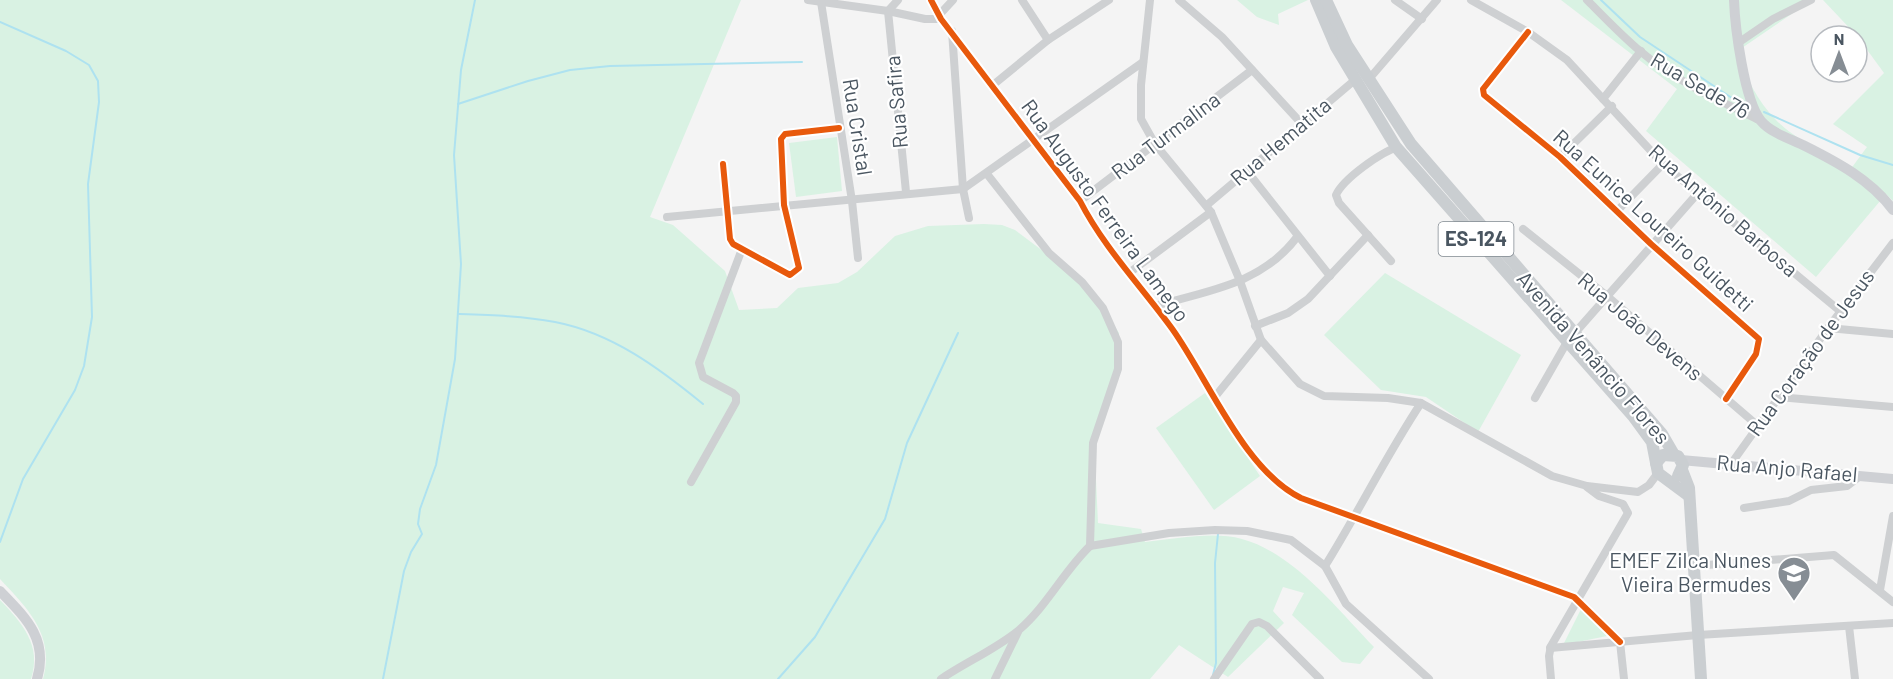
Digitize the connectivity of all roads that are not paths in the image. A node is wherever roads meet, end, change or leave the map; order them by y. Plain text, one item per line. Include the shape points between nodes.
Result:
1 (808, 0) edge
2 (898, 0) edge
3 (932, 0) edge
4 (953, 0) edge
5 (1022, 0) edge
6 (1109, 0) edge
7 (1150, 0) edge
8 (1179, 0) edge
9 (1316, 0) edge
10 (1326, 0) edge
11 (1395, 0) edge
12 (1437, 0) edge
13 (1471, 0) edge
14 (1587, 0) edge
15 (1734, 0) edge
16 (1811, 0) edge
17 (821, 2) junction
18 (888, 10) junction
19 (940, 16) junction
20 (1422, 20) junction
21 (952, 31) junction
22 (1528, 32) junction
23 (1048, 40) junction
24 (1738, 43) junction
25 (1641, 51) junction
26 (1143, 62) junction
27 (1252, 70) junction
28 (1356, 79) junction
29 (1369, 79) junction
30 (993, 85) junction
31 (1603, 99) junction
32 (1612, 106) junction
33 (1761, 120) junction
34 (1301, 123) junction
35 (839, 128) junction
36 (1032, 138) junction
37 (1155, 144) junction
38 (1411, 144) junction
39 (1396, 147) junction
40 (1560, 157) junction
41 (723, 164) dead end
42 (1663, 164) junction
43 (1247, 171) junction
44 (987, 174) junction
45 (963, 189) junction
46 (906, 192) junction
47 (1697, 194) junction
48 (852, 201) junction
49 (1080, 201) junction
50 (784, 205) junction
51 (1209, 208) junction
52 (1618, 210) junction
53 (1893, 210) edge
54 (729, 212) junction
55 (667, 217) dead end
56 (969, 218) dead end
57 (1523, 229) dead end
58 (1368, 236) junction
59 (1297, 237) junction
60 (1893, 243) edge
61 (1651, 244) junction
62 (742, 249) junction
63 (858, 258) dead end
64 (1391, 261) dead end
65 (1129, 273) junction
66 (1330, 276) junction
67 (1240, 281) junction
68 (1607, 296) junction
69 (1154, 306) junction
70 (1840, 311) junction
71 (1255, 326) junction
72 (1828, 328) junction
73 (1893, 334) edge
74 (1570, 338) junction
75 (1261, 340) junction
76 (1778, 397) junction
77 (1215, 398) junction
78 (1536, 398) dead end
79 (1726, 399) junction
80 (1421, 403) junction
81 (1893, 407) edge
82 (1756, 425) junction
83 (1679, 461) junction
84 (1731, 464) junction
85 (1658, 471) junction
86 (1860, 476) junction
87 (1893, 479) edge
88 (691, 482) dead end
89 (1587, 486) junction
90 (1689, 496) junction
91 (1744, 508) dead end
92 (1893, 516) edge
93 (1355, 519) junction
94 (1090, 546) junction
95 (1325, 566) junction
96 (1694, 566) junction
97 (1880, 590) junction
98 (0, 591) edge
99 (1578, 599) junction
100 (1893, 602) edge
101 (1893, 623) edge
102 (1849, 626) junction
103 (1019, 630) junction
104 (1698, 635) junction
105 (1620, 642) junction
106 (1550, 648) junction
107 (37, 679) edge
108 (941, 679) edge
109 (995, 679) edge
110 (1214, 679) edge
111 (1320, 679) edge
112 (1430, 679) edge
113 (1551, 679) edge
114 (1624, 679) edge
115 (1701, 679) edge
116 (1855, 679) edge

1 - 17 street
2 - 18 street
3 - 19 street, Rua Augusto Ferreira Lamego
4 - 19 street
5 - 23 street
6 - 23 street
7 - 26 street
8 - 27 street via 1222,37
9 - 28 main road, Avenida Venâncio Flores / ES-124 via 1336,47
10 - 29 main road, Avenida Venâncio Flores / ES-124 via 1347,45
11 - 20 street
12 - 20 street
13 - 22 street, Rua Antônio Barbosa
14 - 25 street
15 - 24 street
16 - 24 street
17 - 18 street
17 - 35 street, Rua Cristal
18 - 19 street via 925,19
18 - 46 street, Rua Safira
19 - 21 street, Rua Augusto Ferreira Lamego
20 - 29 street
21 - 30 street, Rua Augusto Ferreira Lamego
21 - 45 street
22 - 31 street, Rua Antônio Barbosa via 1567,60
22 - 40 street, Rua Eunice Loureiro Guidetti via 1483,89 1486,98
23 - 30 street
24 - 33 street via 1746,82
25 - 31 street
25 - 33 street, Rua Sede 76 via 1712,97
26 - 36 street
26 - 37 street via 1140,116
27 - 34 street
27 - 37 street, Rua Turmalina
28 - 34 street, Rua Hematita
28 - 39 main road, Avenida Venâncio Flores / ES-124
29 - 38 main road, Avenida Venâncio Flores / ES-124
30 - 36 street, Rua Augusto Ferreira Lamego
31 - 32 street, Rua Antônio Barbosa
32 - 40 street
32 - 42 street, Rua Antônio Barbosa
33 - 53 street via 1858,176
34 - 43 street, Rua Hematita
35 - 48 street, Rua Cristal
35 - 50 street via 785,134 781,143
36 - 44 street
36 - 49 street, Rua Augusto Ferreira Lamego
37 - 49 street, Rua Turmalina
37 - 51 street
38 - 39 street
38 - 74 main road, Avenida Venâncio Flores / ES-124
39 - 58 street via 1368,164 1336,195
39 - 74 main road, Avenida Venâncio Flores / ES-124
40 - 52 street, Rua Eunice Loureiro Guidetti
41 - 54 street
42 - 47 street, Rua Antônio Barbosa
42 - 52 street
43 - 51 street, Rua Hematita
43 - 59 street
44 - 45 street
44 - 94 street via 1049,253 1082,282 1103,308 1118,342 1118,369 1093,443
45 - 46 street
45 - 56 street
46 - 48 street
47 - 61 street
47 - 70 street, Rua Antônio Barbosa
48 - 50 street
48 - 63 street, Rua Cristal
49 - 65 street, Rua Augusto Ferreira Lamego
50 - 54 street
50 - 62 street via 799,268 790,275
51 - 65 street, Rua Hematita
51 - 67 street
52 - 61 street, Rua Eunice Loureiro Guidetti
54 - 55 street
54 - 62 street via 730,239
57 - 68 street, Rua João Devens
58 - 64 street
58 - 66 street
59 - 66 street
59 - 67 street via 1274,263
60 - 70 street, Rua Coração de Jesus
61 - 68 street
61 - 79 street, Rua Eunice Loureiro Guidetti via 1758,339 1759,347
62 - 88 street via 699,363 703,377 736,396 736,402
65 - 69 street, Rua Augusto Ferreira Lamego
66 - 71 street via 1298,307
67 - 69 street
67 - 71 street
68 - 74 street
68 - 79 street, Rua João Devens
69 - 77 street, Rua Augusto Ferreira Lamego
70 - 72 street, Rua Coração de Jesus
71 - 75 street
72 - 73 street
72 - 76 street, Rua Coração de Jesus
74 - 78 street
74 - 83 main road, Avenida Venâncio Flores / ES-124 via 1662,434
74 - 85 main road, Avenida Venâncio Flores / ES-124 via 1650,437
75 - 77 street
75 - 80 street via 1288,372 1316,394
76 - 81 street
76 - 82 street, Rua Coração de Jesus
77 - 93 street, Rua Augusto Ferreira Lamego via 1259,467 1277,483 1301,498
79 - 82 street, Rua João Devens
80 - 89 street via 1543,471
80 - 93 street via 1385,458
82 - 84 street, Rua Coração de Jesus
83 - 84 street, Rua Anjo Rafael
83 - 85 main road via 1663,455
83 - 85 main road via 1673,479
83 - 90 main road, Avenida Venâncio Flores / ES-124
84 - 86 street, Rua Anjo Rafael
85 - 89 street via 1649,485 1638,492
85 - 90 main road, Avenida Venâncio Flores
86 - 87 street, Rua Anjo Rafael
86 - 91 street via 1847,486 1811,490 1789,501
89 - 99 street via 1628,509
90 - 96 main road, Avenida Venâncio Flores / ES-124
92 - 97 street
93 - 95 street
93 - 99 street, Rua Augusto Ferreira Lamego
94 - 95 street via 1169,533 1246,531 1291,540
94 - 103 street
95 - 112 street via 1346,604
96 - 97 street via 1834,555
96 - 104 main road, Avenida Venâncio Flores / ES-124
97 - 100 street
98 - 107 street via 25,617 40,641
99 - 105 street, Rua Augusto Ferreira Lamego
99 - 106 street
101 - 102 street
102 - 104 street
102 - 116 street
103 - 108 street
103 - 109 street
104 - 105 street
104 - 115 main road, Avenida Venâncio Flores / ES-124
105 - 106 street
105 - 114 street
106 - 113 street
110 - 111 street via 1252,624 1259,622

